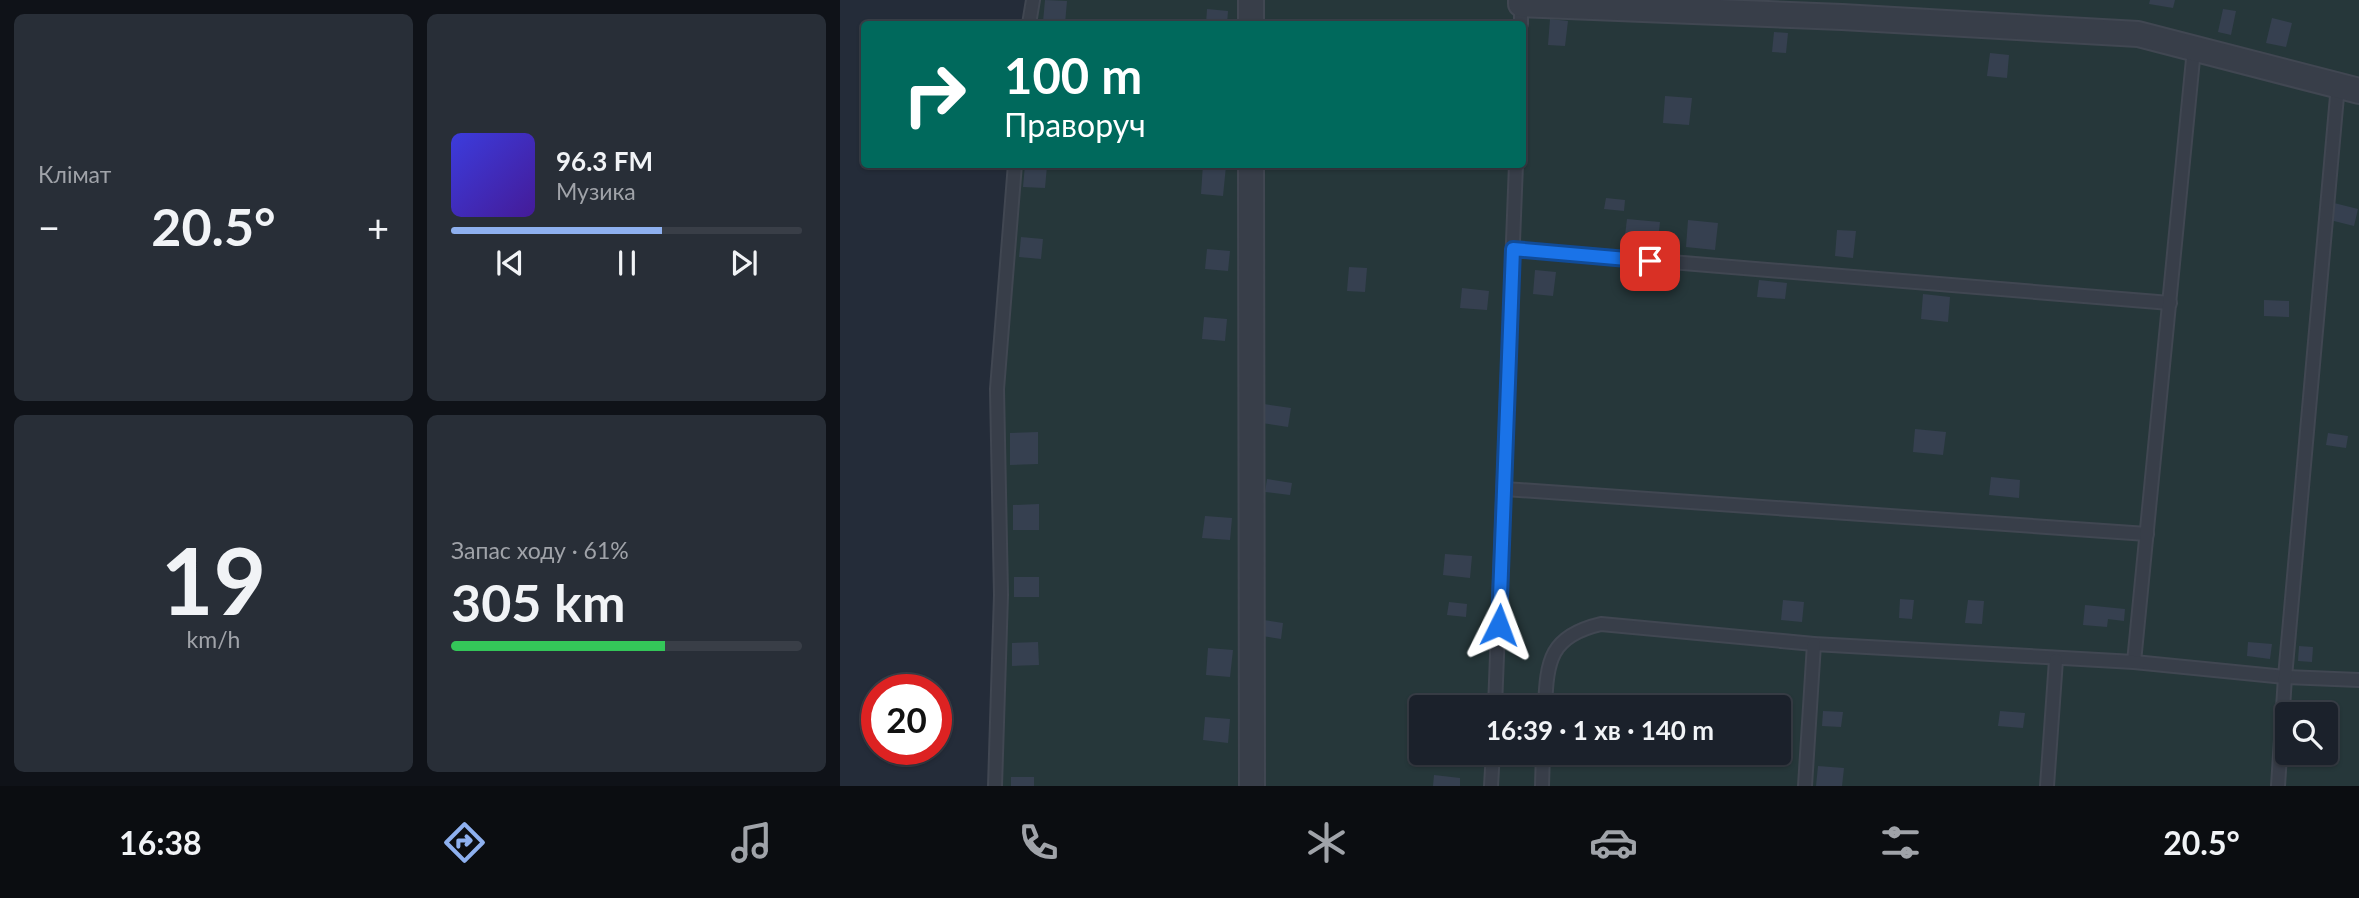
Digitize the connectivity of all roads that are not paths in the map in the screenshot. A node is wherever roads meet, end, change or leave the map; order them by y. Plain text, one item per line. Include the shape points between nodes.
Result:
1 (1033, 0) edge
2 (1251, 0) edge
3 (1843, 8) edge
4 (1521, 10) edge
5 (1030, 21) edge
6 (1251, 21) edge
7 (2194, 49) junction
8 (2348, 88) edge
9 (1015, 168) edge
10 (1251, 168) edge
11 (1516, 168) edge
12 (1513, 249) junction
13 (2170, 303) junction
14 (1505, 489) junction
15 (2147, 534) junction
16 (1814, 644) junction
17 (2056, 660) junction
18 (2134, 662) junction
19 (2285, 677) junction
20 (2359, 680) edge
21 (1496, 695) edge
22 (1546, 695) edge
23 (1492, 765) edge
24 (1543, 765) edge
25 (995, 786) edge
26 (1252, 786) edge
27 (1491, 786) edge
28 (1542, 786) edge
29 (1805, 786) edge
30 (2047, 786) edge
31 (2278, 786) edge

1 - 5 lane
2 - 6 street
3 - 4 street
3 - 7 street via 2138,34
7 - 8 street
7 - 13 lane
8 - 19 lane
9 - 25 lane via 997,389 1001,595
10 - 26 street
11 - 12 lane
12 - 13 lane
12 - 14 lane
13 - 15 lane
14 - 15 lane
14 - 21 lane
15 - 18 lane
16 - 17 lane
16 - 22 lane via 1601,624 1579,629 1552,654
16 - 29 lane
17 - 18 lane
17 - 30 lane
18 - 19 lane
19 - 20 lane
19 - 31 lane
23 - 27 lane
24 - 28 lane

